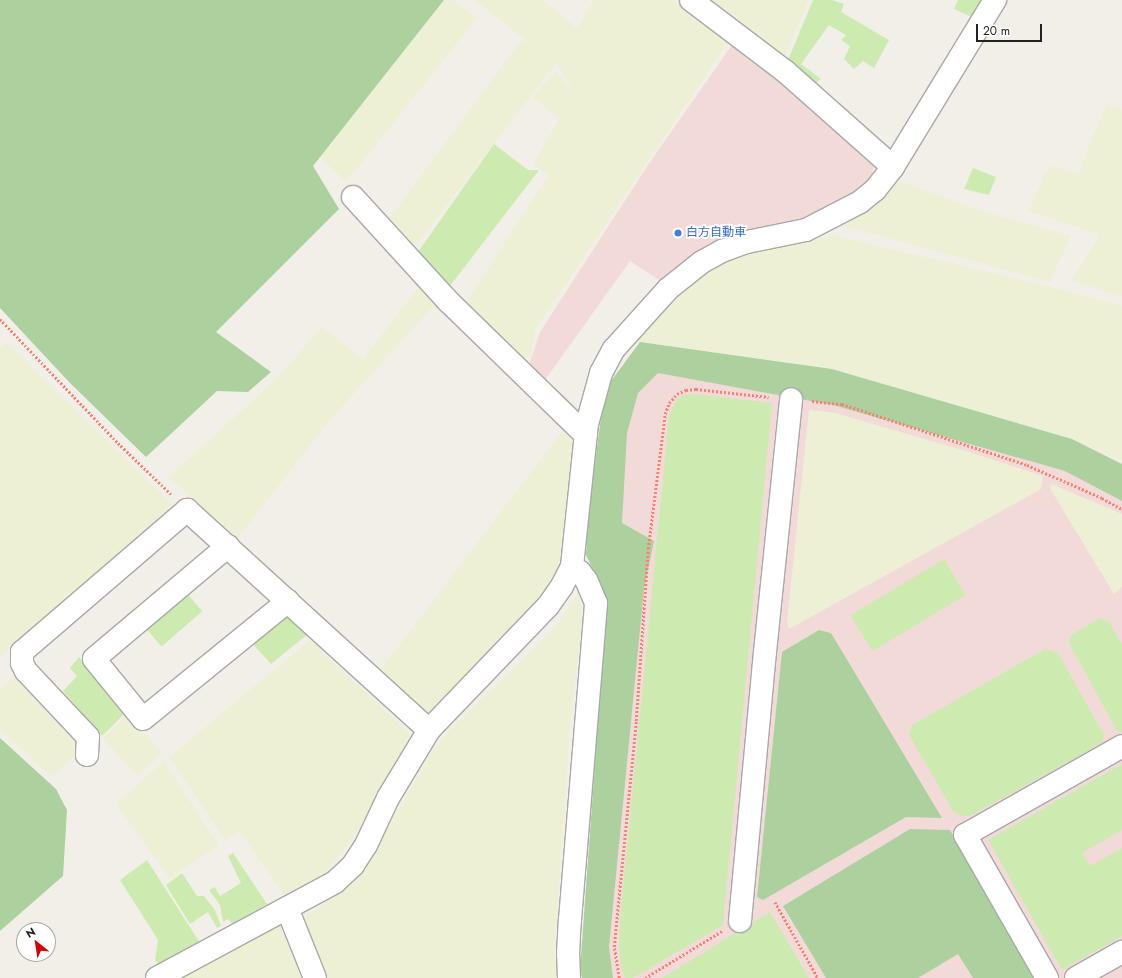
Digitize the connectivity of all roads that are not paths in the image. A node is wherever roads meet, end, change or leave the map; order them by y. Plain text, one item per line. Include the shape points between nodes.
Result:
1 (692, 0) edge
2 (995, 0) edge
3 (893, 167) junction
4 (354, 197) dead end
5 (791, 399) dead end
6 (586, 435) junction
7 (228, 546) junction
8 (572, 566) junction
9 (288, 601) junction
10 (429, 730) junction
11 (1122, 746) edge
12 (87, 755) dead end
13 (287, 908) junction
14 (740, 921) road end
15 (1122, 952) edge
16 (158, 978) edge
17 (315, 978) edge
18 (569, 978) edge
19 (1047, 978) edge
20 (1076, 978) edge

1 - 3 street via 786,72
2 - 3 street
3 - 6 street via 875,190 837,215 806,230 747,242 722,251 702,262 668,289 614,349 601,373 592,400
4 - 6 street via 448,301
5 - 14 street
6 - 8 street
7 - 9 street
7 - 9 street via 94,659 143,719
7 - 12 street via 187,510 22,652 22,663 26,671 88,737
8 - 10 street via 548,606
8 - 18 street via 586,580 596,603 570,920
9 - 10 street
10 - 13 street via 388,798 366,845 353,865 334,882
11 - 19 street via 965,835
13 - 16 street
13 - 17 street
15 - 20 street

